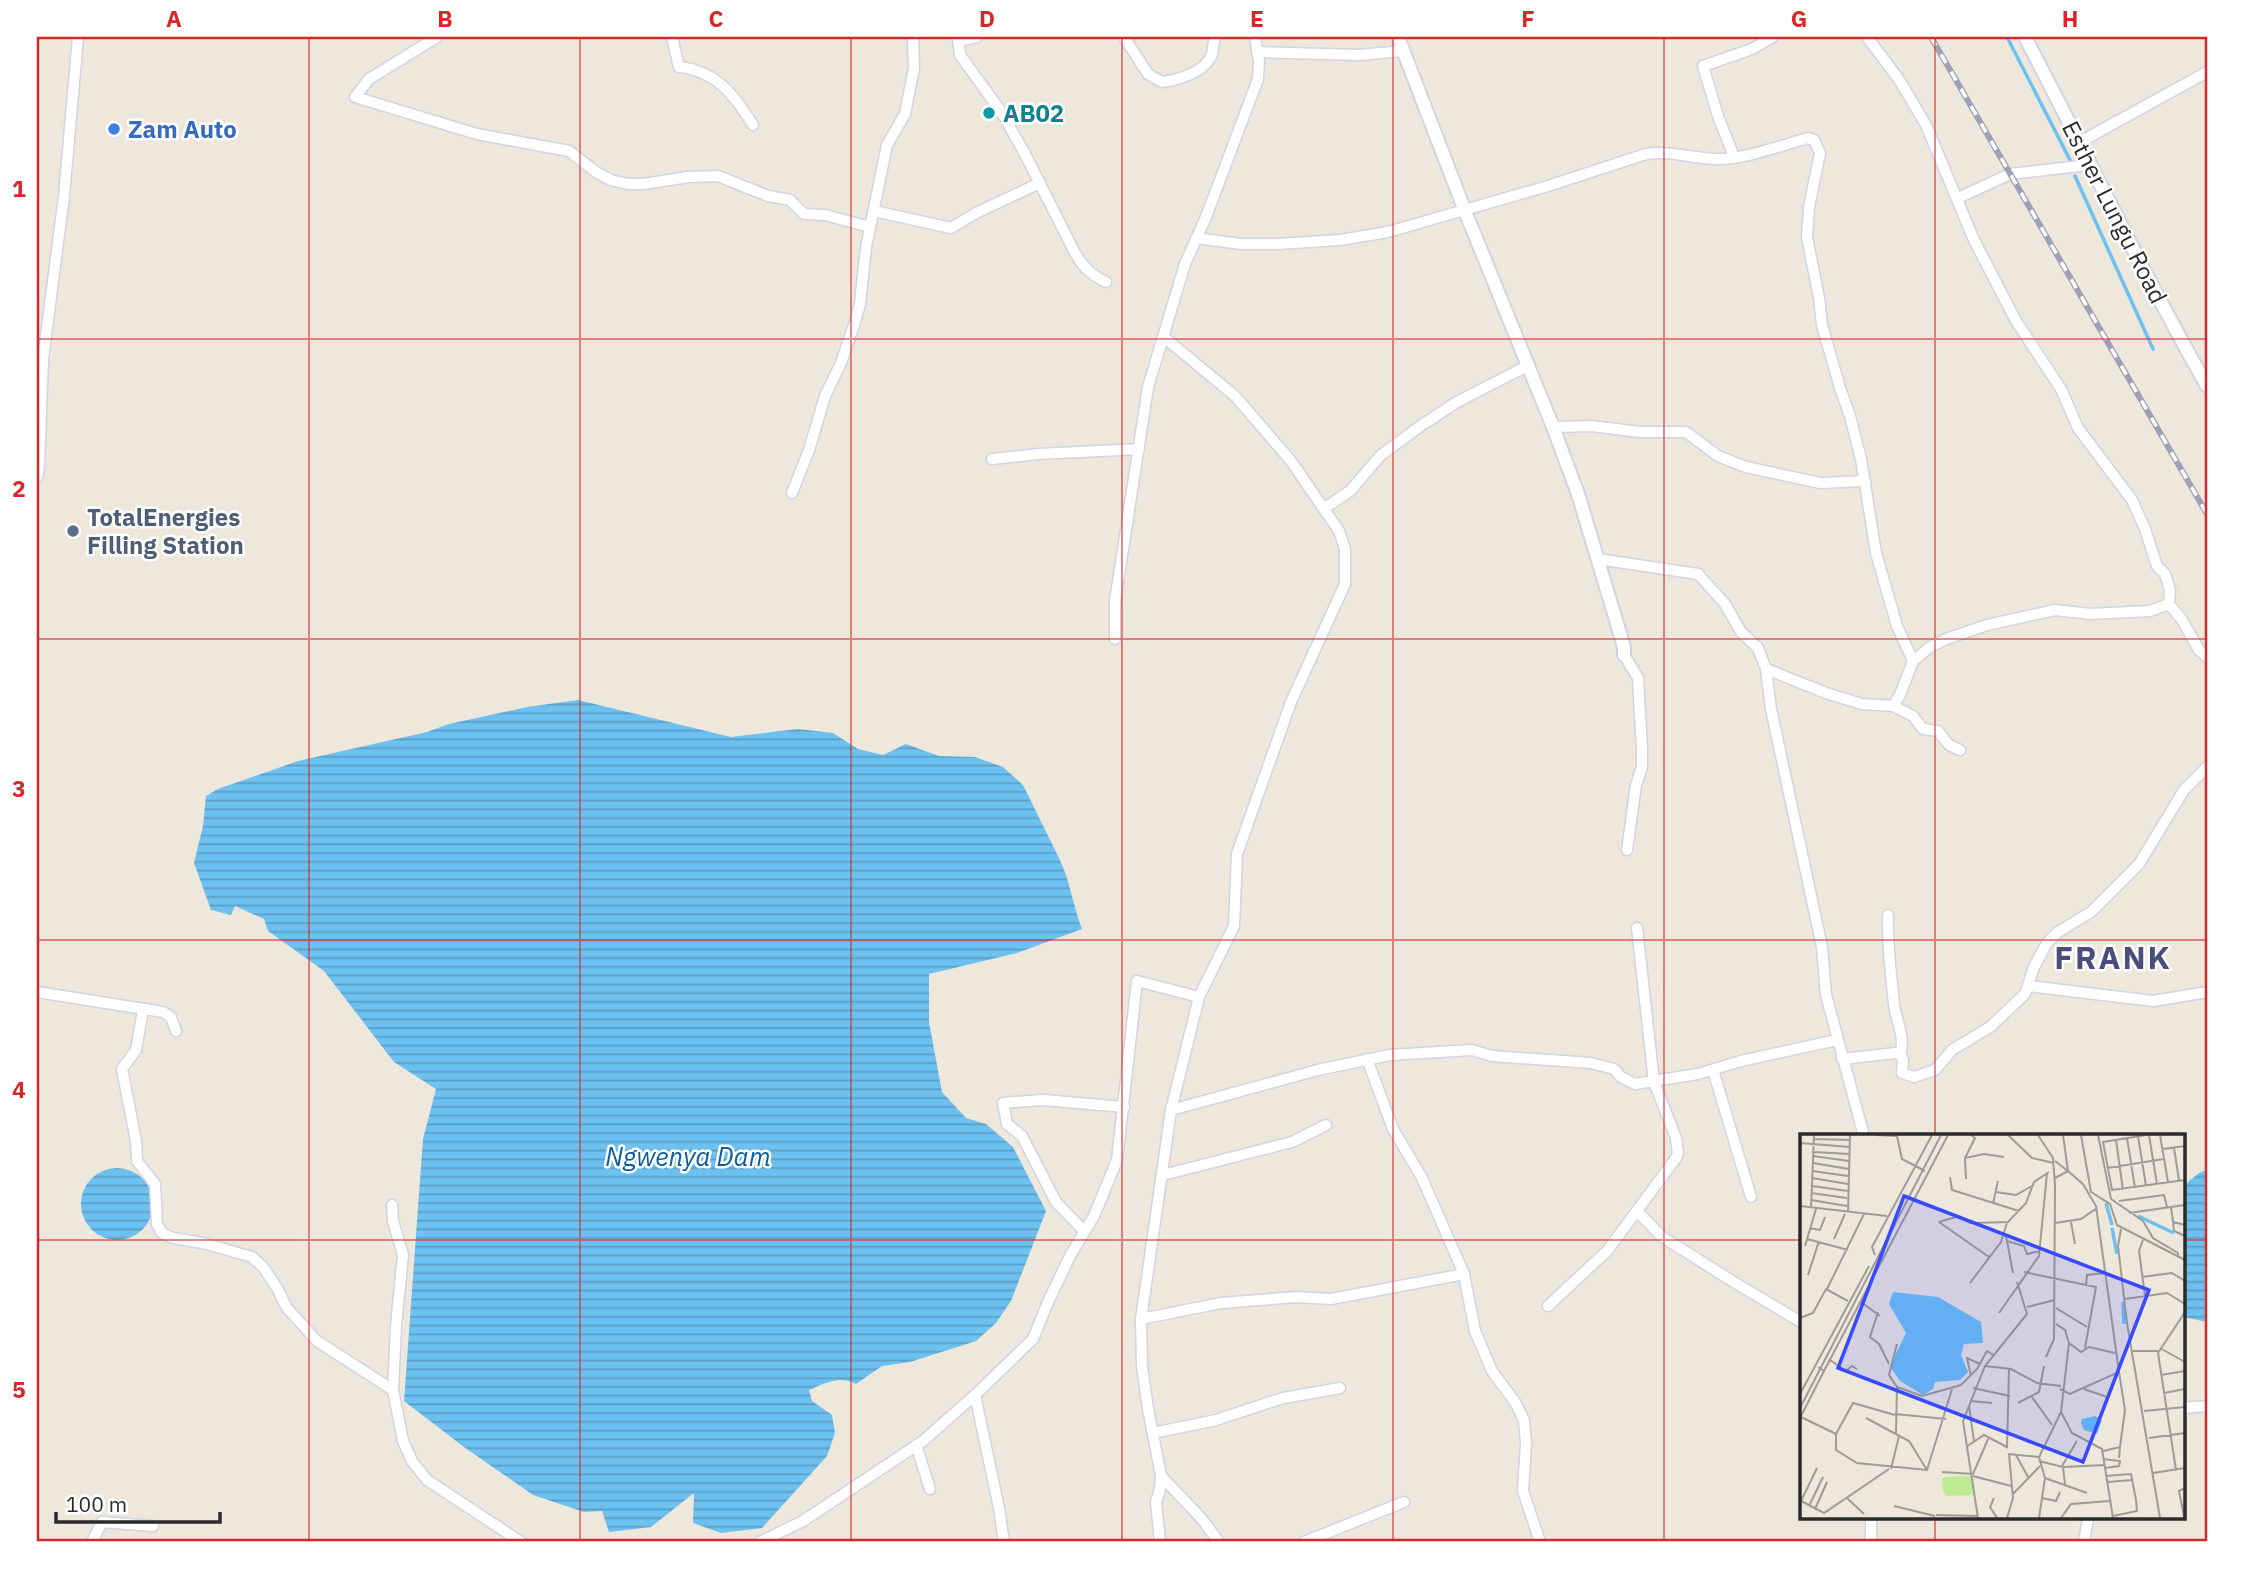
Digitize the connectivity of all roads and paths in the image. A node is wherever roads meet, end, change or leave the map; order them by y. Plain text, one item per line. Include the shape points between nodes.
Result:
1 (78, 37) edge
2 (437, 37) edge
3 (672, 37) edge
4 (913, 37) edge
5 (977, 37) edge
6 (1124, 37) edge
7 (1216, 37) edge
8 (1255, 37) edge
9 (1398, 37) edge
10 (1773, 37) edge
11 (1867, 37) edge
12 (2025, 37) edge
13 (957, 38) edge
14 (1403, 51) junction
15 (1257, 52) junction
16 (2207, 72) edge
17 (754, 125) dead end
18 (2080, 142) junction
19 (1734, 157) junction
20 (2090, 165) junction
21 (1040, 183) junction
22 (1958, 198) junction
23 (874, 211) junction
24 (1465, 211) junction
25 (870, 227) junction
26 (1196, 239) junction
27 (1106, 282) dead end
28 (1165, 338) junction
29 (1529, 365) junction
30 (2207, 386) edge
31 (1553, 427) junction
32 (1139, 449) junction
33 (992, 459) dead end
34 (37, 477) edge
35 (1865, 481) junction
36 (792, 493) dead end
37 (1325, 508) junction
38 (1598, 559) junction
39 (2169, 604) junction
40 (1115, 639) dead end
41 (1624, 655) joint
42 (2207, 657) edge
43 (1913, 661) junction
44 (1766, 669) junction
45 (1894, 706) junction
46 (1961, 750) dead end
47 (2207, 768) edge
48 (1627, 850) dead end
49 (1888, 915) dead end
50 (1637, 928) dead end
51 (2029, 986) junction
52 (37, 992) edge
53 (2207, 992) edge
54 (1199, 997) junction
55 (143, 1010) junction
56 (176, 1031) dead end
57 (1837, 1040) junction
58 (1900, 1054) junction
59 (1367, 1059) junction
60 (1842, 1059) junction
61 (1713, 1070) junction
62 (1654, 1082) junction
63 (1124, 1107) junction
64 (1171, 1110) junction
65 (1326, 1125) dead end
66 (1863, 1134) edge
67 (1163, 1175) junction
68 (1751, 1197) dead end
69 (392, 1205) dead end
70 (1637, 1211) junction
71 (1084, 1231) junction
72 (1464, 1274) junction
73 (1548, 1306) dead end
74 (1141, 1319) junction
75 (1800, 1321) edge
76 (1340, 1388) dead end
77 (393, 1390) junction
78 (975, 1395) junction
79 (2207, 1406) edge
80 (2184, 1408) edge
81 (1153, 1433) junction
82 (916, 1445) junction
83 (1161, 1476) junction
84 (930, 1489) dead end
85 (1404, 1502) dead end
86 (1871, 1520) edge
87 (2088, 1520) edge
88 (153, 1526) dead end
89 (92, 1542) edge
90 (521, 1542) edge
91 (760, 1542) edge
92 (1004, 1542) edge
93 (1160, 1542) edge
94 (1219, 1542) edge
95 (1304, 1542) edge
96 (1540, 1542) edge
97 (1871, 1542) edge
98 (2084, 1542) edge

1 - 34 street via 43,359
2 - 25 street via 369,79 355,96 477,134 569,151 611,180 644,184 718,176 790,200 804,214
3 - 17 street via 677,64 710,75 727,89
4 - 23 street via 914,68 905,114 887,145
5 - 13 street
6 - 7 street via 1148,74 1162,82 1198,70 1212,55
8 - 15 street
9 - 14 street
10 - 19 street via 1703,66
11 - 22 street via 1926,125
12 - 18 street, Esther Lungu Road
13 - 21 street via 960,55 994,100
14 - 15 street via 1359,55
14 - 24 street
15 - 26 street via 1258,79
16 - 18 street
18 - 20 street, Esther Lungu Road
19 - 24 street via 1646,154
19 - 35 street via 1808,138 1819,146 1807,237 1822,325
20 - 22 street via 2010,174
20 - 30 street, Esther Lungu Road
21 - 23 street via 951,228
21 - 27 street via 1083,266
22 - 39 street via 2016,321 2061,389 2078,428 2132,500 2157,566 2165,574
23 - 25 street
24 - 26 street via 1340,240 1241,244
24 - 29 street
25 - 36 street via 855,322
26 - 28 street
28 - 32 street via 1149,387
28 - 37 street via 1235,396
29 - 31 street
29 - 37 street via 1422,425 1381,455 1350,491
31 - 35 street via 1686,432 1718,456 1746,467 1820,483
31 - 38 street
32 - 33 street
32 - 40 street via 1115,601
35 - 43 street via 1876,553 1897,626
37 - 54 street via 1345,550 1345,584 1291,702 1237,854 1234,926
38 - 41 street
38 - 44 street via 1698,574 1758,648
39 - 42 street
39 - 43 street via 2150,611 2091,614 2055,610 1998,622 1946,639
41 - 48 street via 1638,678 1642,750
43 - 45 street
44 - 45 street via 1861,705
44 - 57 street
45 - 46 street via 1913,716 1923,729 1938,730 1949,746
47 - 51 street via 2183,790 2139,864 2091,912 2047,943
49 - 58 street via 1894,1008 1903,1046
50 - 62 street
51 - 53 street via 2153,1001
51 - 58 street via 1990,1027 1952,1050 1935,1070 1914,1077 1902,1073
52 - 55 street
54 - 63 street via 1137,981
54 - 64 street
55 - 56 street via 171,1017
55 - 77 street via 136,1050 122,1069 137,1161 155,1184 157,1224 162,1233 252,1257 277,1287 287,1308 317,1341
57 - 60 street
57 - 61 street
58 - 60 street
59 - 62 street via 1472,1049 1492,1056 1591,1063 1614,1069 1635,1083
59 - 64 street
59 - 72 street via 1393,1129 1422,1178
60 - 66 street
61 - 62 street
61 - 68 street
62 - 70 street via 1678,1153
63 - 71 street via 1117,1160
63 - 71 street via 1043,1100 1003,1103 1007,1124 1023,1136 1056,1202
64 - 67 street
65 - 67 street via 1292,1142
67 - 74 street
69 - 77 street via 403,1255
70 - 73 street via 1607,1251
70 - 75 street via 1661,1236
71 - 78 street via 1033,1339
72 - 74 street via 1331,1299 1221,1303
72 - 96 street via 1475,1331 1492,1371 1524,1420 1523,1491
74 - 81 street via 1142,1366
76 - 81 street via 1283,1398 1216,1420
77 - 90 street via 403,1441 427,1479
78 - 82 street
78 - 92 street
79 - 80 street
81 - 83 street
82 - 84 street
82 - 91 street via 803,1521
83 - 93 street via 1156,1502
83 - 94 street
85 - 95 street
86 - 97 street
87 - 98 street
88 - 89 street via 102,1522

